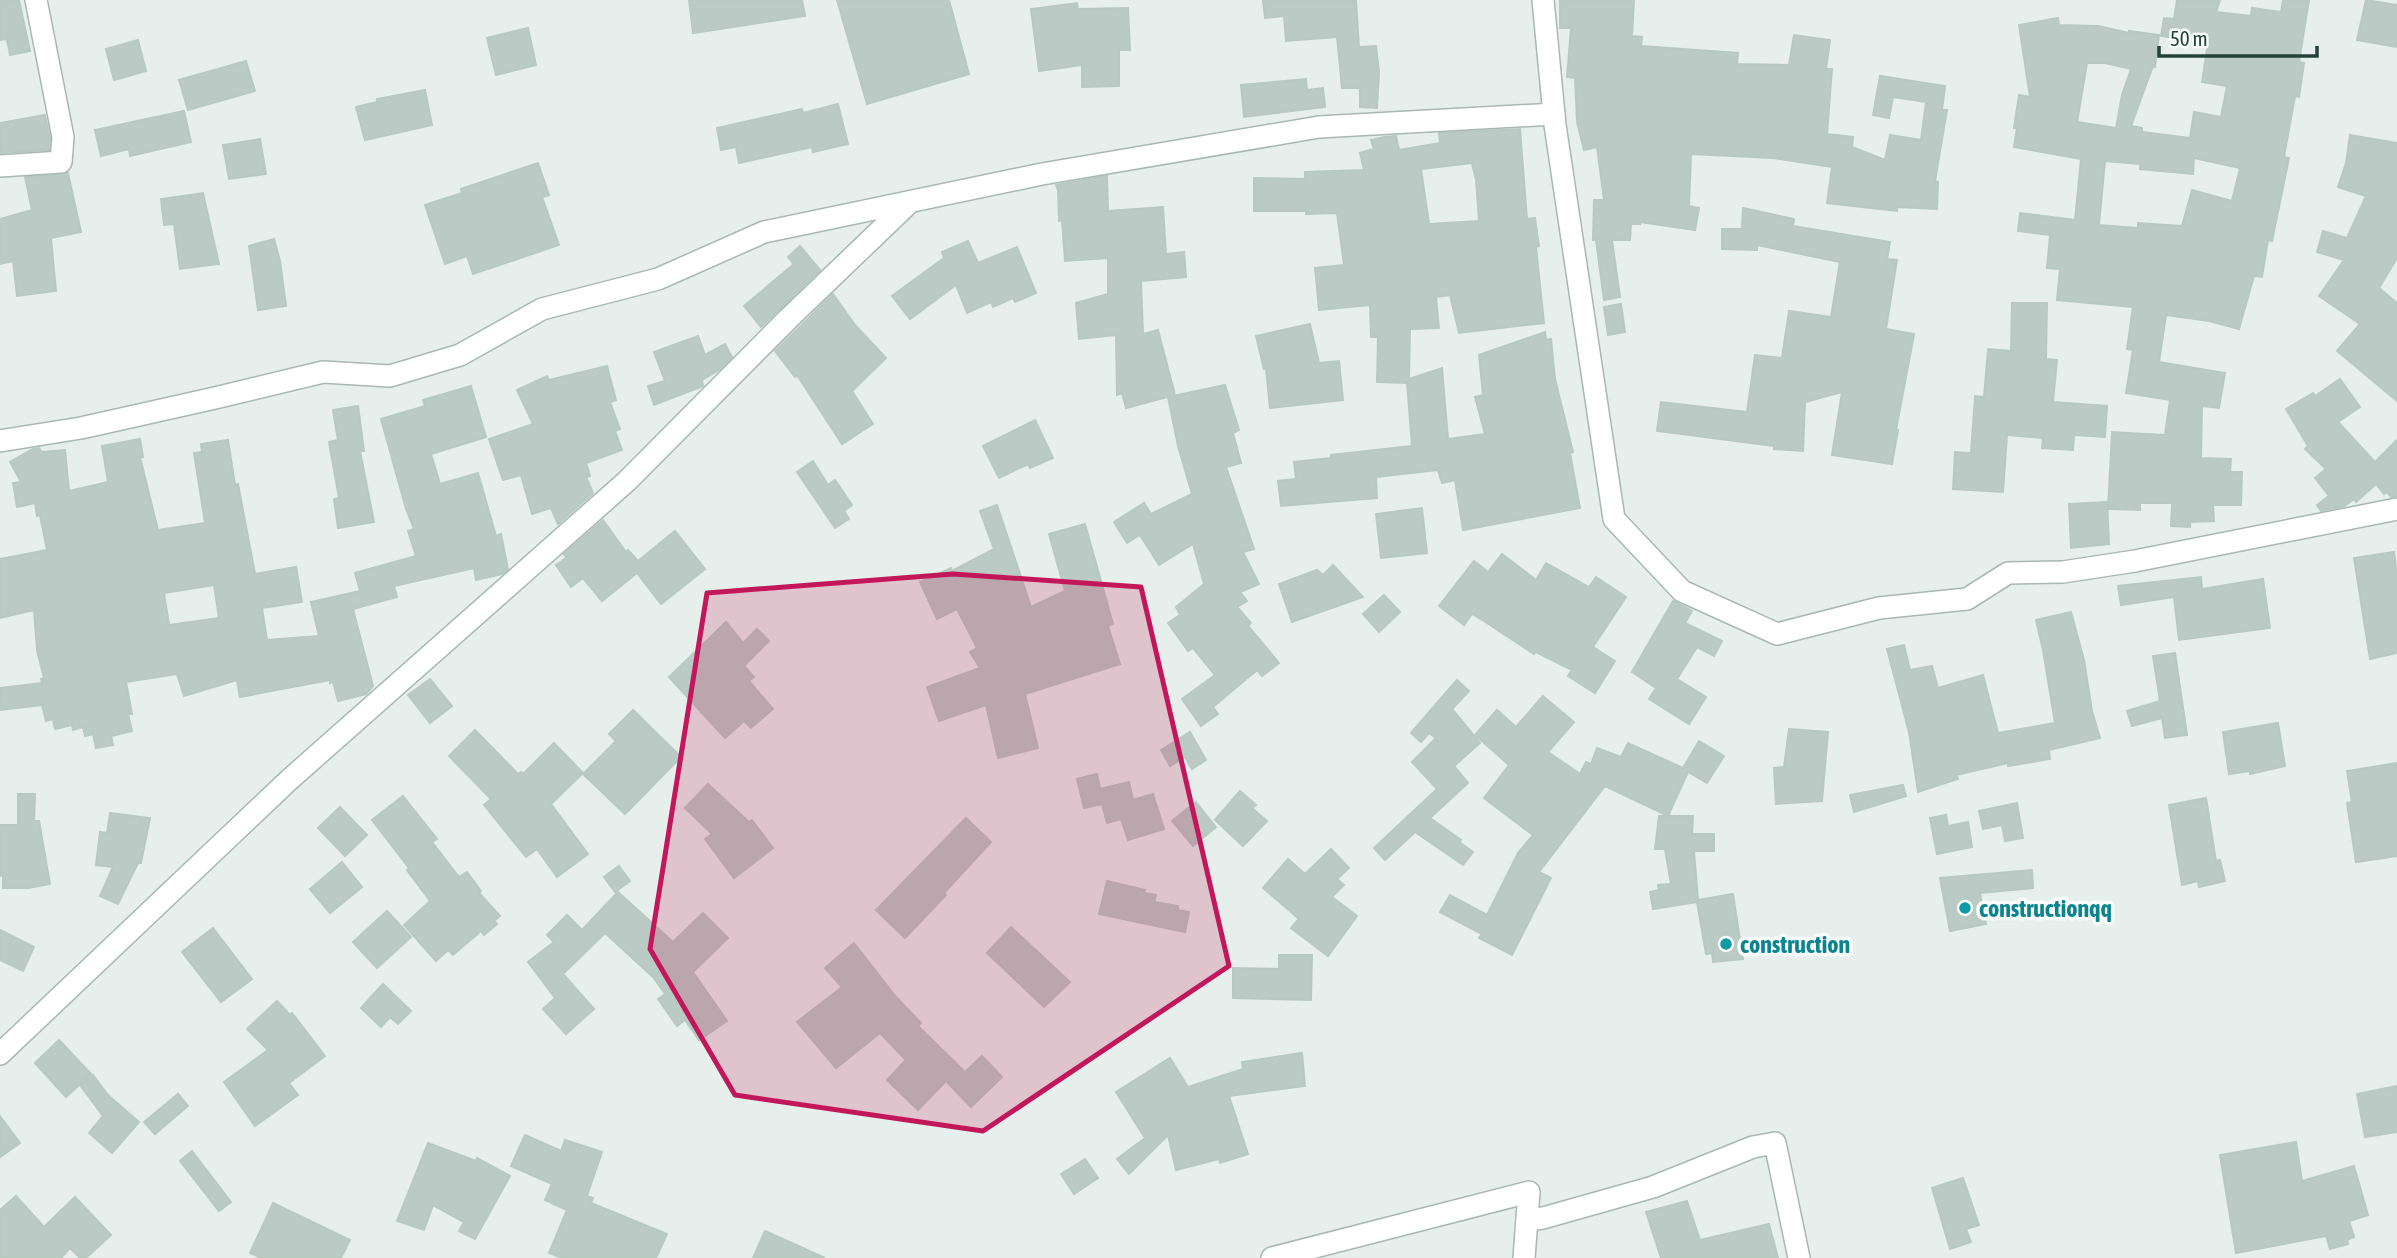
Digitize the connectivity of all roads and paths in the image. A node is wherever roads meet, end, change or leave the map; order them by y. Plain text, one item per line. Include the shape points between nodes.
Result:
1 (36, 0) edge
2 (1543, 0) edge
3 (1554, 114) junction
4 (0, 166) edge
5 (910, 202) junction
6 (0, 441) edge
7 (2397, 509) edge
8 (0, 1054) edge
9 (1527, 1220) junction
10 (1272, 1258) edge
11 (1524, 1258) edge
12 (1799, 1258) edge

1 - 4 street via 64,137 61,162
2 - 3 street
3 - 5 street via 1319,127 1042,174
3 - 7 street via 1614,519 1682,591 1777,634 1879,608 1967,599 2008,573 2063,572 2135,561
5 - 6 street via 764,232 658,279 542,309 460,355 390,376 323,372 81,428
5 - 8 street via 627,481 289,780
9 - 10 street via 1529,1192
9 - 11 street
9 - 12 street via 1653,1187 1774,1143

